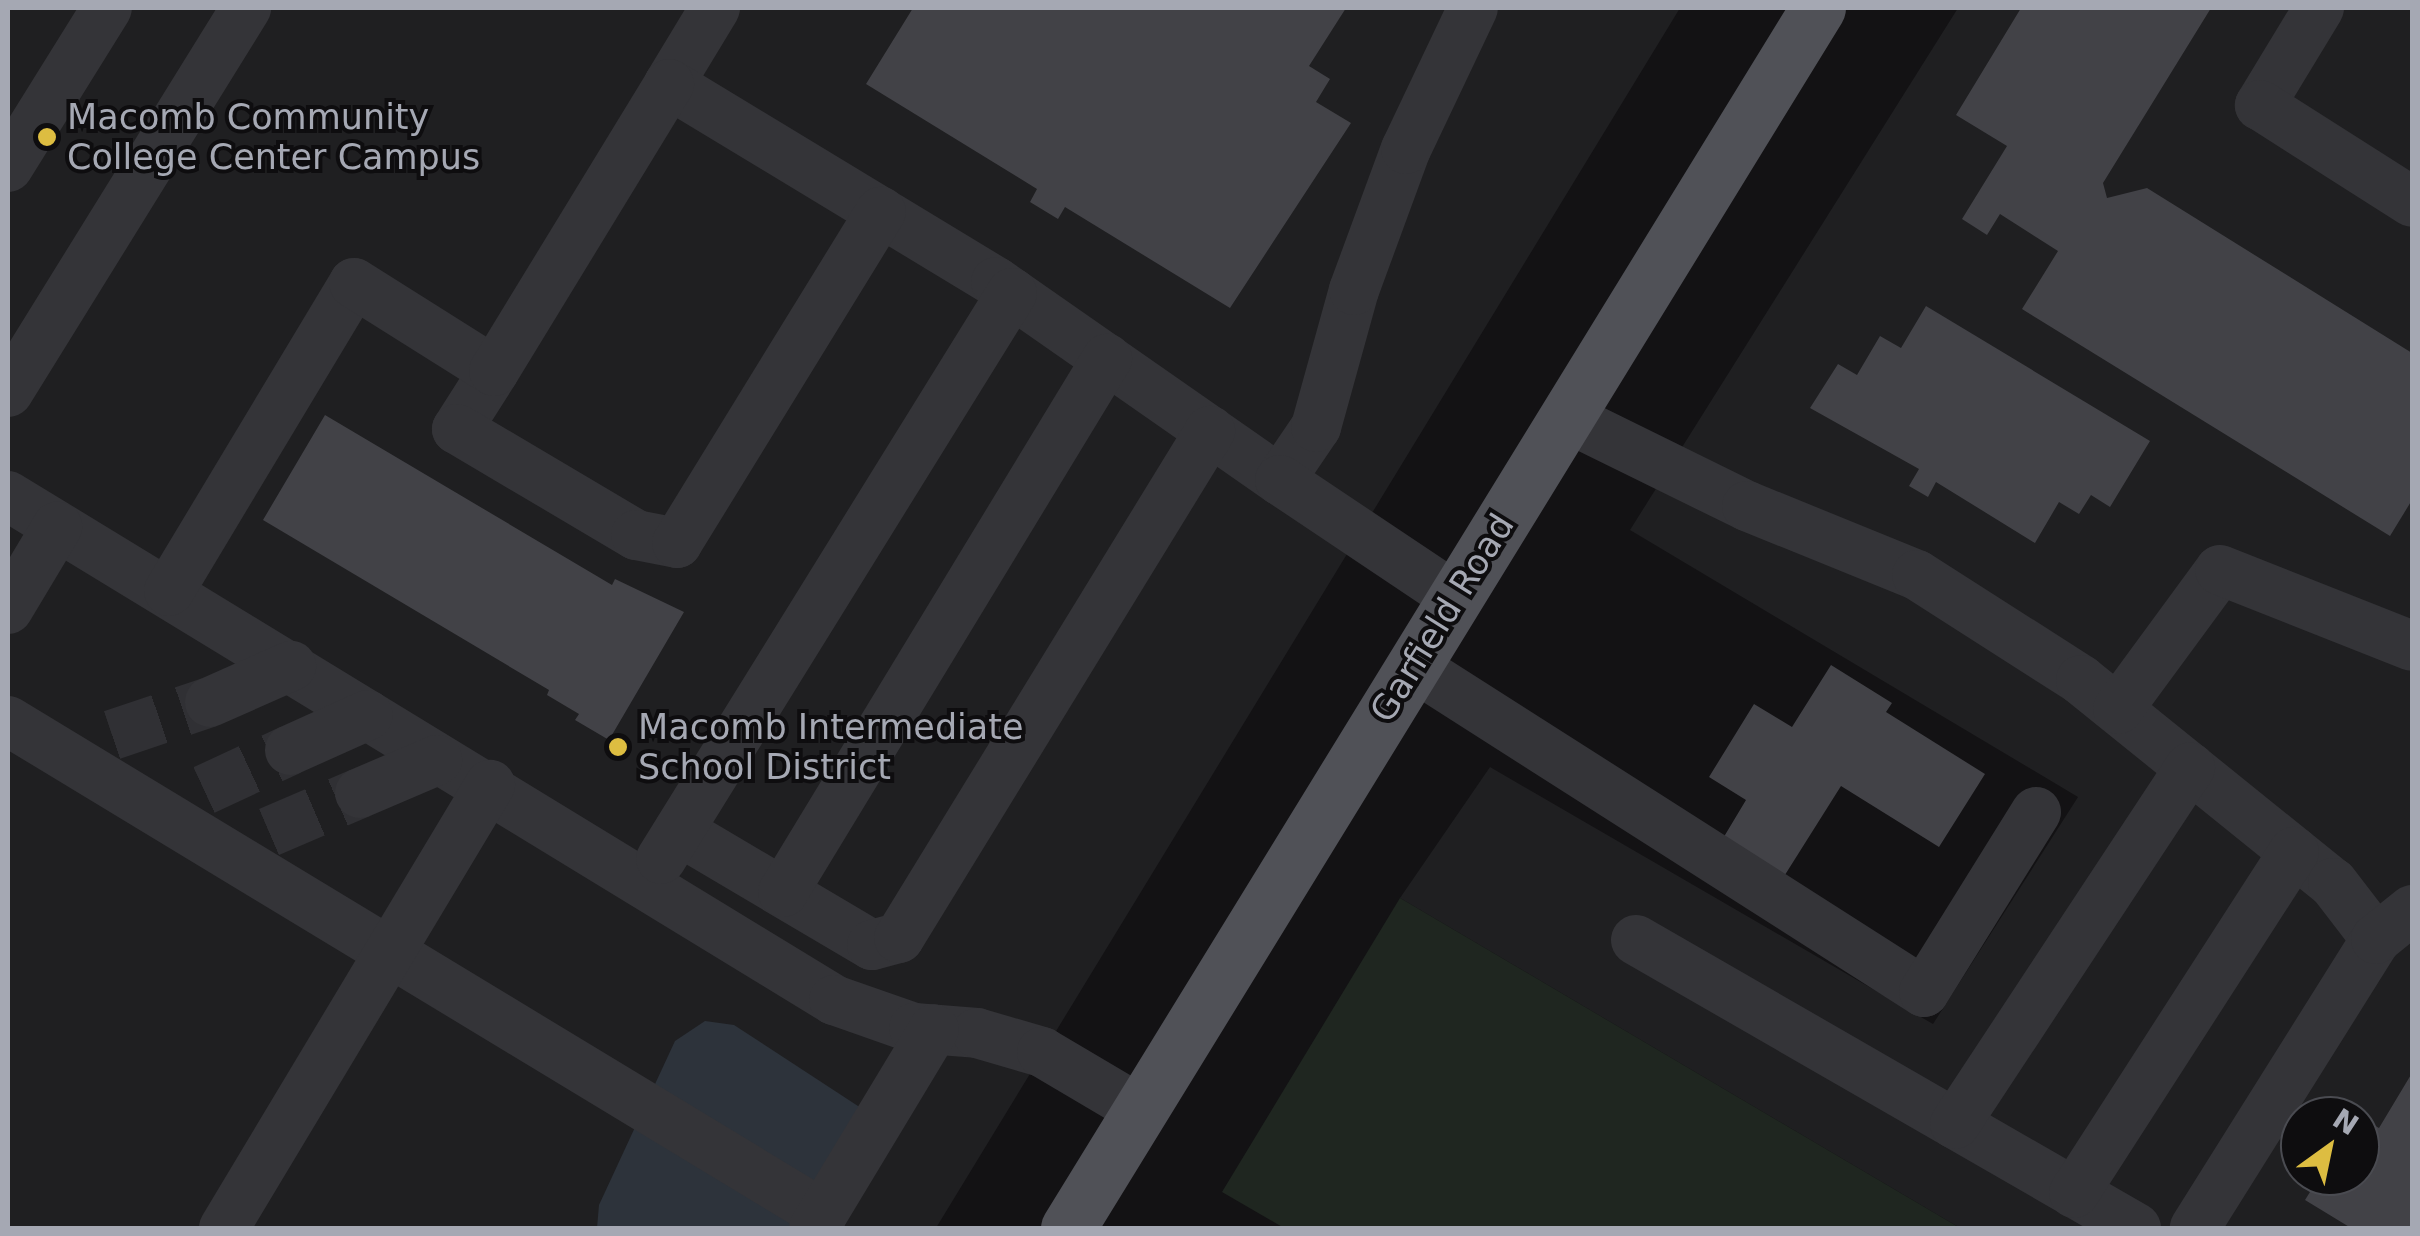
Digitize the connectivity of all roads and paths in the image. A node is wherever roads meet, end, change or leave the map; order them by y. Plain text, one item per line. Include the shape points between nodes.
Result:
1 (106, 8) edge
2 (246, 8) edge
3 (715, 8) edge
4 (1473, 8) edge
5 (1818, 8) edge
6 (2319, 8) edge
7 (669, 84) junction
8 (8, 168) edge
9 (2412, 202) edge
10 (881, 212) junction
11 (1012, 293) junction
12 (1107, 359) junction
13 (494, 371) junction
14 (8, 392) edge
15 (1566, 416) junction
16 (1210, 431) junction
17 (1280, 480) junction
18 (8, 496) edge
19 (58, 527) junction
20 (170, 591) junction
21 (1455, 598) junction
22 (8, 609) edge
23 (2412, 646) edge
24 (290, 666) junction
25 (1413, 666) junction
26 (210, 702) tunnel mouth
27 (2118, 709) junction
28 (368, 715) junction
29 (8, 721) edge
30 (112, 735) tunnel mouth
31 (290, 750) tunnel mouth
32 (62, 754) junction
33 (437, 760) junction
34 (2190, 767) junction
35 (490, 786) junction
36 (204, 790) tunnel mouth
37 (360, 793) tunnel mouth
38 (157, 812) junction
39 (2036, 812) dead end
40 (678, 831) junction
41 (270, 832) tunnel mouth
42 (223, 852) junction
43 (2294, 852) junction
44 (646, 885) junction
45 (783, 892) junction
46 (2394, 924) edge
47 (1636, 940) dead end
48 (387, 952) junction
49 (934, 1030) junction
50 (1140, 1110) junction
51 (1955, 1124) junction
52 (2074, 1193) junction
53 (818, 1221) edge
54 (224, 1228) edge
55 (1068, 1228) edge
56 (2136, 1228) edge
57 (2195, 1228) edge

1 - 8 street
2 - 14 street
3 - 7 street
4 - 17 street via 1406,149 1354,290 1316,427
5 - 15 main road, Garfield Road
6 - 9 street via 2260,105
7 - 10 street
7 - 13 street
10 - 11 street
10 - 13 street via 677,544 636,535 457,429
11 - 12 street
11 - 40 street
12 - 16 street
12 - 45 street
13 - 20 street via 354,282
15 - 21 main road, Garfield Road
15 - 27 street via 1747,506 1917,575
16 - 17 street
16 - 45 street via 899,938 872,944
17 - 21 street
18 - 19 street
19 - 20 street
19 - 22 street
20 - 24 street
21 - 25 main road, Garfield Road
23 - 27 street via 2220,570
24 - 26 street
24 - 28 street
25 - 39 street via 1924,992
25 - 50 main road, Garfield Road
27 - 34 street
28 - 31 street
28 - 33 street
29 - 32 street
30 - 32 street
32 - 38 street
33 - 35 street
33 - 37 street
34 - 43 street
34 - 51 street
35 - 44 street
35 - 48 street
36 - 38 street
38 - 42 street
40 - 44 street
40 - 45 street
41 - 42 street
42 - 48 street
43 - 46 street
43 - 52 street
44 - 49 street via 834,1000
46 - 57 street
47 - 51 street
48 - 53 street
48 - 54 street
49 - 50 street via 977,1033 1042,1052
49 - 53 street
50 - 55 main road, Garfield Road
51 - 52 street
52 - 56 street

